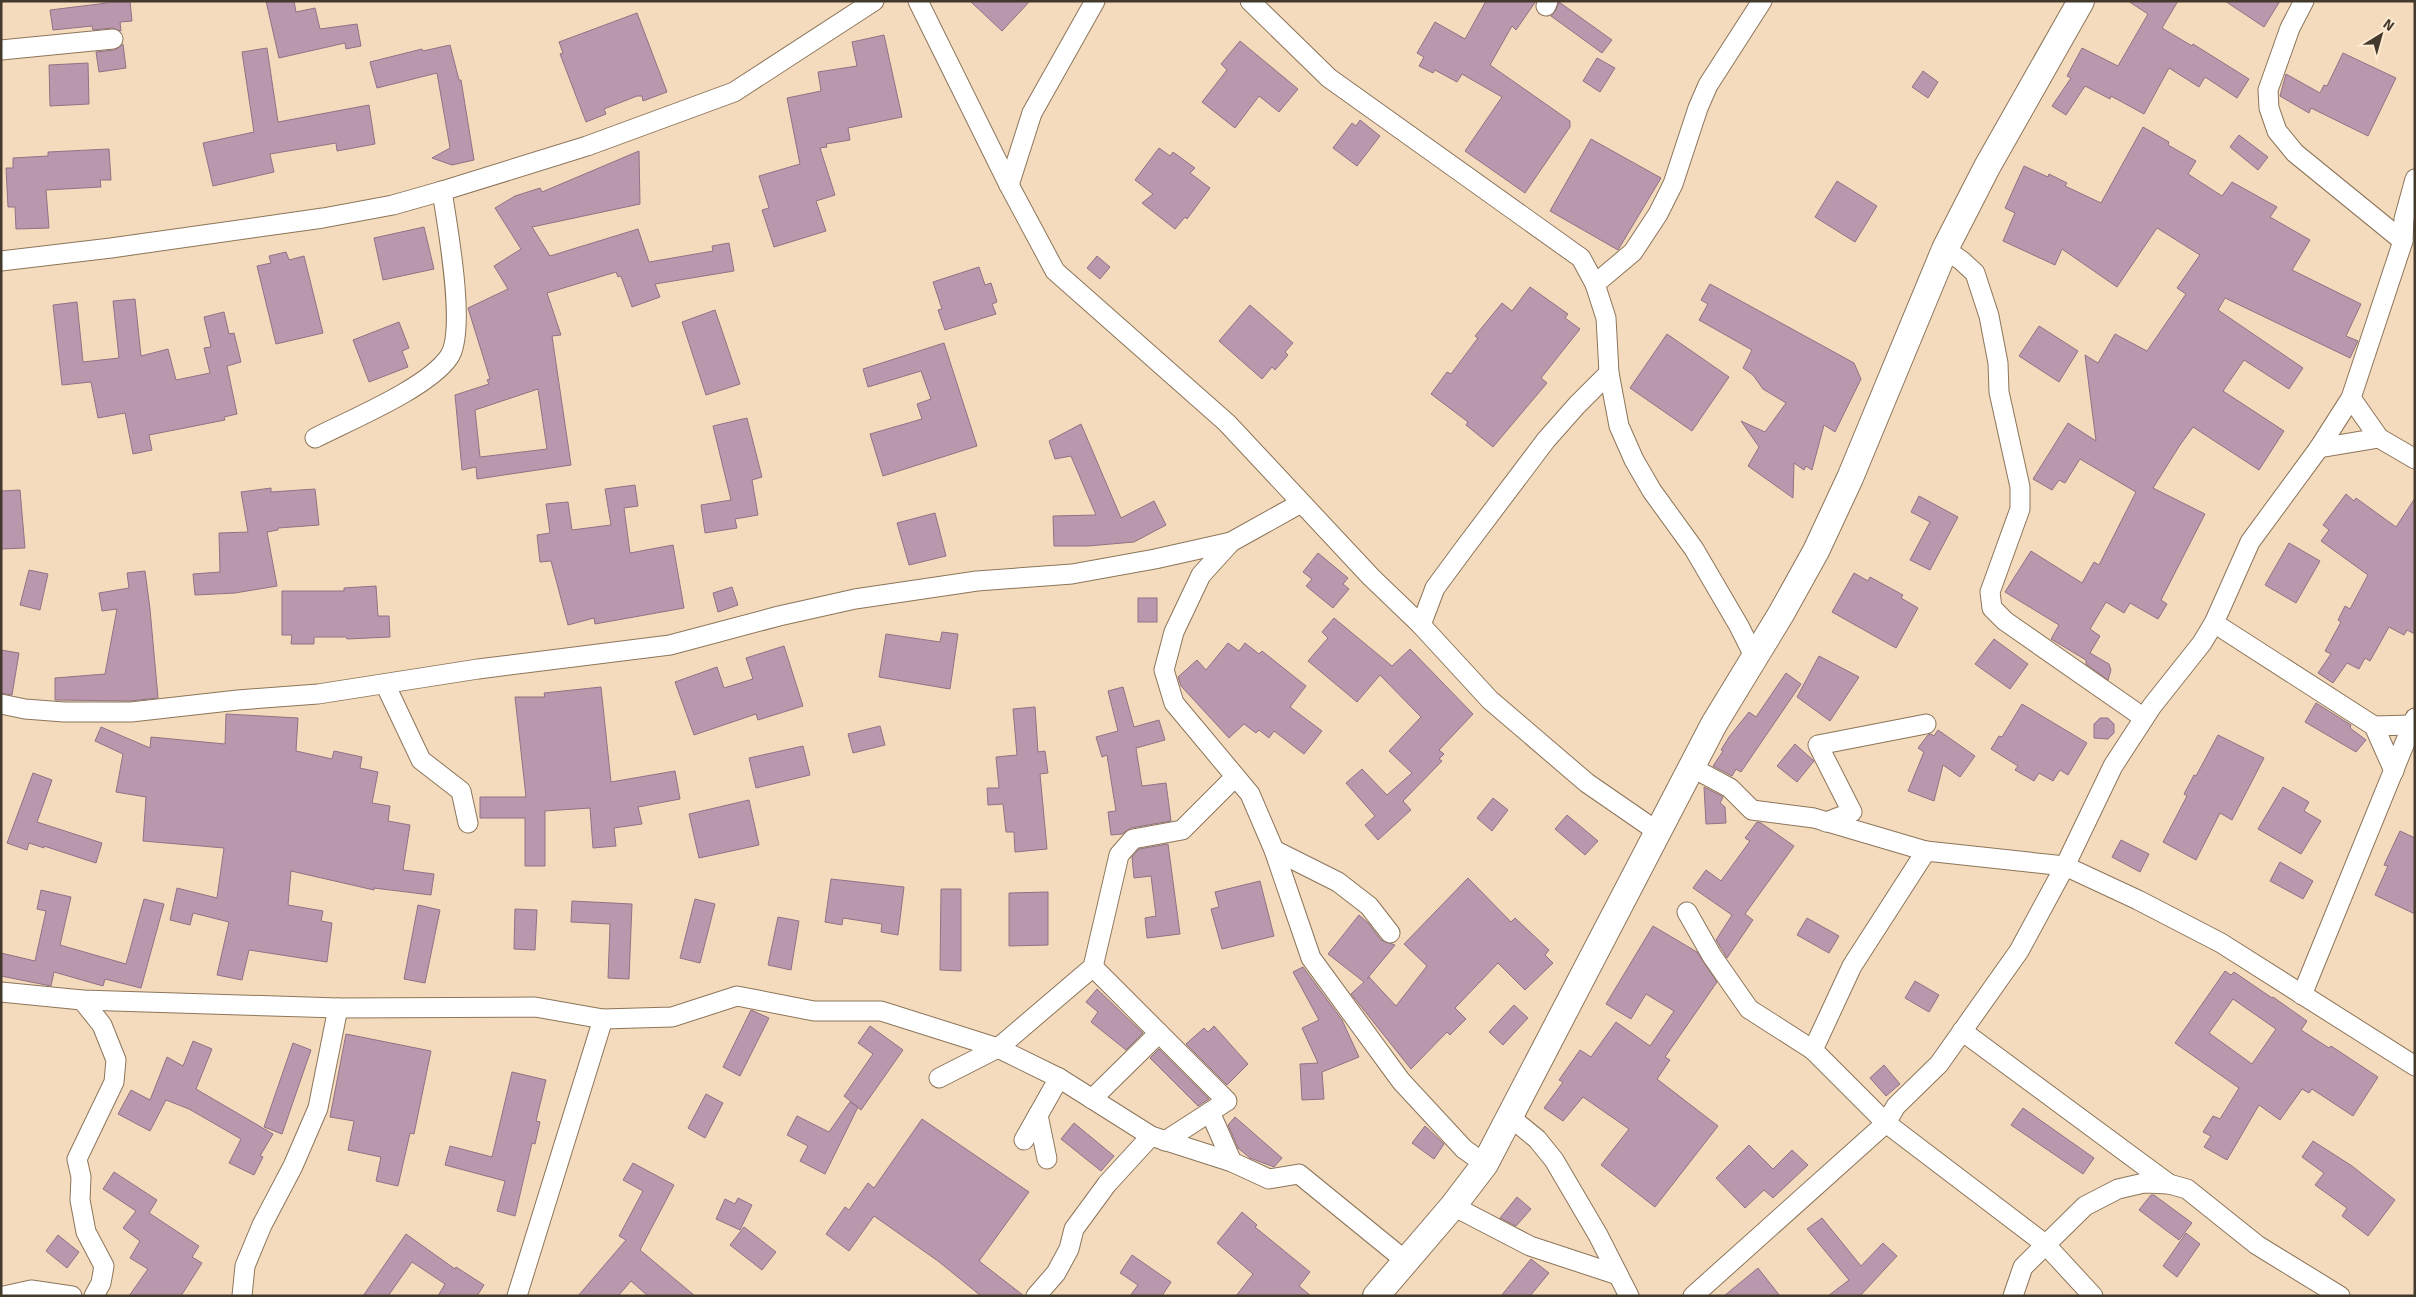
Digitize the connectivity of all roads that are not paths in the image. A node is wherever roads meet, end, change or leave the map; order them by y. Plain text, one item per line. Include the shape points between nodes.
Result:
1 (874, 1) edge
2 (918, 1) edge
3 (1095, 1) edge
4 (1250, 1) edge
5 (1762, 1) edge
6 (2082, 1) edge
7 (2304, 1) edge
8 (113, 39) dead end
9 (1, 50) edge
10 (2415, 179) edge
11 (1009, 185) junction
12 (442, 191) junction
13 (2409, 220) edge
14 (2403, 241) junction
15 (1945, 249) junction
16 (1, 261) edge
17 (1595, 284) junction
18 (1609, 373) junction
19 (2351, 398) junction
20 (315, 438) dead end
21 (2379, 438) junction
22 (2319, 448) junction
23 (2415, 458) edge
24 (1301, 503) junction
25 (1230, 542) junction
26 (2214, 623) junction
27 (1421, 625) junction
28 (1754, 656) junction
29 (385, 684) junction
30 (1, 704) edge
31 (2144, 718) junction
32 (2413, 721) edge
33 (1926, 724) dead end
34 (2374, 726) junction
35 (1691, 767) junction
36 (2394, 771) junction
37 (1235, 777) junction
38 (1826, 822) junction
39 (468, 823) dead end
40 (1658, 832) junction
41 (1274, 850) junction
42 (1926, 851) junction
43 (2065, 866) junction
44 (1687, 912) dead end
45 (1390, 932) dead end
46 (1093, 967) junction
47 (1, 992) edge
48 (2302, 995) junction
49 (82, 1000) junction
50 (338, 1008) junction
51 (602, 1019) junction
52 (1962, 1031) junction
53 (1159, 1033) junction
54 (998, 1048) junction
55 (1812, 1050) junction
56 (2415, 1066) edge
57 (939, 1078) dead end
58 (1059, 1078) junction
59 (1092, 1099) junction
60 (1210, 1112) junction
61 (1038, 1115) junction
62 (1510, 1117) junction
63 (1886, 1122) junction
64 (1158, 1138) junction
65 (1024, 1140) dead end
66 (1047, 1159) dead end
67 (1232, 1162) junction
68 (1485, 1164) junction
69 (2169, 1184) junction
70 (1453, 1206) junction
71 (2044, 1244) junction
72 (1407, 1262) junction
73 (1618, 1275) junction
74 (4, 1296) edge
75 (72, 1296) edge
76 (94, 1296) edge
77 (242, 1296) edge
78 (517, 1296) edge
79 (1036, 1296) edge
80 (1376, 1296) edge
81 (1629, 1296) edge
82 (1693, 1296) edge
83 (2013, 1296) edge
84 (2093, 1296) edge
85 (2340, 1296) edge

1 - 12 street via 734,92 587,146
2 - 11 street
3 - 11 street via 1032,113
4 - 17 street via 1329,78 1581,258
5 - 17 street via 1708,85 1673,184 1658,214 1633,252
6 - 15 street
7 - 14 street via 2290,28 2268,90 2269,108 2277,131 2294,153
8 - 9 street
10 - 13 street
11 - 24 street via 1055,271 1226,423
12 - 16 street via 393,205 323,218
12 - 20 street via 454,274 456,324 450,355 437,372 411,388
13 - 14 street
14 - 19 street
15 - 28 street via 1847,486 1816,551
15 - 31 street via 1975,274 1989,316 1998,363 1999,392 2020,487 2020,509 1990,592 1992,608 2001,618
17 - 18 street via 1606,318
18 - 27 street via 1546,440 1440,581
18 - 28 street via 1619,426 1634,460 1694,549
19 - 21 street
19 - 22 street
21 - 22 street
21 - 23 street
22 - 26 street via 2250,542
24 - 25 street
24 - 27 street
25 - 29 street via 1072,574 977,581 856,599 670,645
25 - 37 street via 1201,575 1174,632 1164,670 1174,703
26 - 31 street
26 - 34 street
27 - 40 street via 1497,706 1587,783
28 - 35 street
29 - 30 street via 318,694 131,712 54,711
29 - 39 street via 421,760 461,791
31 - 43 street via 2112,766
32 - 34 street
32 - 36 street
33 - 38 street via 1818,746 1852,812
34 - 36 street
35 - 38 street via 1730,788 1752,810
35 - 40 street
36 - 48 street
37 - 41 street via 1250,794
37 - 46 street via 1182,830 1133,839 1119,855
38 - 42 street
40 - 62 street
41 - 45 street via 1338,882 1369,906
41 - 68 street via 1311,958 1401,1081 1464,1149
42 - 43 street
42 - 55 street via 1852,966
43 - 48 street via 2221,943
43 - 52 street via 2019,951
44 - 55 street via 1712,956 1749,1009
46 - 53 street
46 - 54 street
47 - 49 street
48 - 56 street
49 - 50 street
49 - 76 street via 102,1025 116,1060 114,1082 77,1159 86,1232 104,1266 101,1283
50 - 51 street via 535,1006
50 - 77 street via 318,1108 244,1266
51 - 54 street via 672,1017 737,996 814,1011 881,1011
51 - 78 street
52 - 63 street via 1939,1064 1896,1106
52 - 69 street
53 - 59 street
53 - 60 street via 1227,1101
54 - 57 street
54 - 58 street
55 - 63 street
58 - 59 street
58 - 61 street
59 - 64 street
60 - 64 street
60 - 67 street
61 - 65 street
61 - 66 street
62 - 68 street
62 - 73 street via 1554,1160
63 - 71 street
63 - 82 street
64 - 67 street
64 - 79 street via 1107,1184 1074,1229 1069,1249 1056,1272
67 - 72 street via 1270,1179 1299,1174
68 - 70 street
69 - 71 street via 2118,1188 2085,1206
69 - 85 street via 2187,1189 2257,1245
70 - 72 street
70 - 73 street via 1530,1246
71 - 83 street via 2023,1267
71 - 84 street
72 - 80 street
73 - 81 street
74 - 75 street via 31,1290

